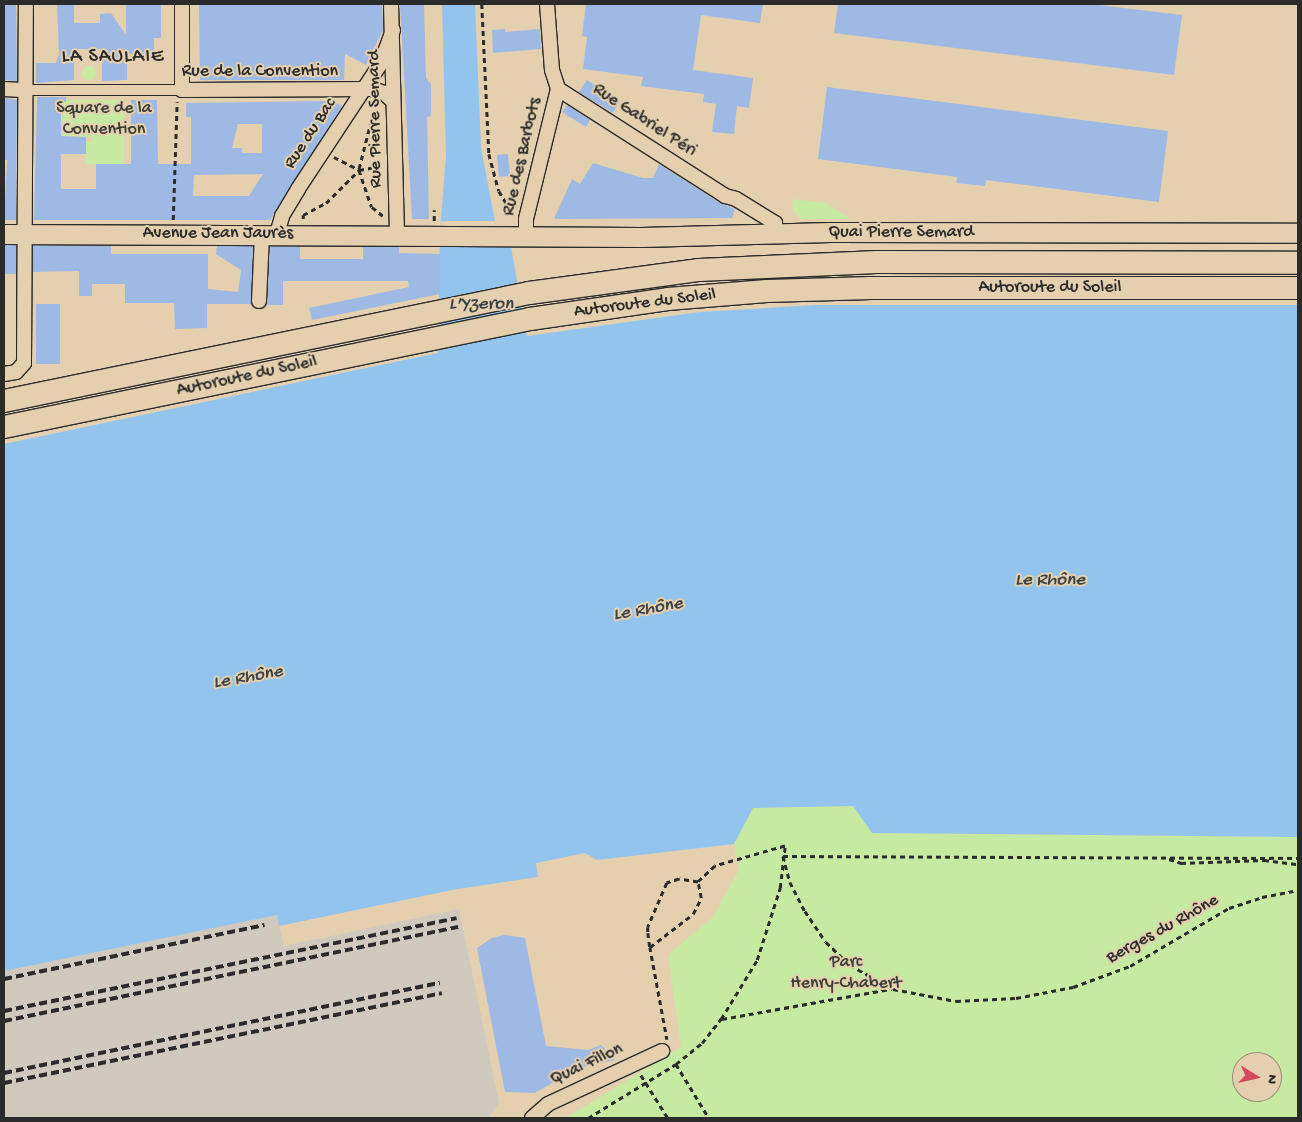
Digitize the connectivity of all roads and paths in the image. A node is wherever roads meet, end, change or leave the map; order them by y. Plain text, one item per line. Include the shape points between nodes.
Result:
1 (26, 4) edge
2 (182, 4) edge
3 (391, 4) edge
4 (482, 4) edge
5 (547, 4) edge
6 (394, 30) junction
7 (4, 89) edge
8 (558, 89) junction
9 (26, 90) junction
10 (182, 90) junction
11 (362, 91) junction
12 (393, 101) junction
13 (376, 102) dead end
14 (338, 160) dead end
15 (379, 166) dead end
16 (359, 170) junction
17 (384, 217) dead end
18 (515, 218) dead end
19 (303, 219) dead end
20 (776, 233) junction
21 (4, 234) edge
22 (25, 234) junction
23 (173, 234) junction
24 (270, 234) junction
25 (436, 234) joint
26 (526, 234) junction
27 (1298, 234) edge
28 (397, 235) junction
29 (1298, 263) edge
30 (1298, 288) edge
31 (259, 301) dead end
32 (4, 374) edge
33 (4, 401) edge
34 (4, 428) edge
35 (783, 856) junction
36 (1168, 858) junction
37 (1298, 858) edge
38 (1298, 864) edge
39 (698, 882) junction
40 (1298, 890) edge
41 (650, 947) junction
42 (893, 989) junction
43 (721, 1019) junction
44 (662, 1051) joint
45 (676, 1064) junction
46 (646, 1082) junction
47 (532, 1118) edge
48 (587, 1118) edge
49 (668, 1118) edge
50 (710, 1118) edge

1 - 9 street
2 - 10 street
3 - 6 street, Rue Pierre Semard
4 - 18 path via 489,154 499,192
5 - 8 street via 552,70
6 - 11 street, Rue du Bac via 381,63
6 - 12 street, Rue Pierre Semard
7 - 9 street, Rue de la Convention
8 - 20 street, Rue Gabriel Péri via 725,196 736,199 775,223
8 - 26 street, Rue des Barbots via 527,216
9 - 10 street, Rue de la Convention
9 - 22 street
10 - 11 street, Rue de la Convention
10 - 23 path via 182,102 175,102
11 - 12 street, Rue de la Convention via 379,90
11 - 24 street, Rue du Bac
12 - 28 street, Rue Pierre Semard
13 - 16 path
14 - 16 path
15 - 16 path
16 - 17 path via 372,207
16 - 19 path via 326,204 303,215
20 - 26 main road, Quai Pierre Semard via 641,237
20 - 27 main road, Quai Pierre Semard
21 - 22 main road, Avenue Jean Jaurès
22 - 23 main road, Avenue Jean Jaurès
22 - 32 street via 24,363 16,372
23 - 24 main road, Avenue Jean Jaurès
24 - 28 main road, Avenue Jean Jaurès
24 - 31 street, Rue du Bac
25 - 26 main road, Quai Pierre Semard
25 - 28 main road, Avenue Jean Jaurès
29 - 33 highway, Autoroute du Soleil via 801,263 699,270 529,293
30 - 34 highway, Autoroute du Soleil via 775,291 625,304 429,339
35 - 36 path
35 - 39 path via 785,846 715,866
35 - 42 path, Berges du Rhône via 790,882 826,942 850,965
35 - 43 path via 780,888 757,960
36 - 37 path
36 - 38 path via 1182,864 1264,860
39 - 41 path via 701,898 693,914
39 - 41 path via 679,879 667,883 648,927
40 - 42 path, Berges du Rhône via 1229,908 1130,966 1073,987 1016,998 956,1001 926,998
41 - 44 path via 668,1043
42 - 43 path
43 - 45 path via 702,1043
44 - 47 street, Quai Fillon via 548,1104
45 - 46 path
45 - 50 path
46 - 48 path
46 - 49 path

